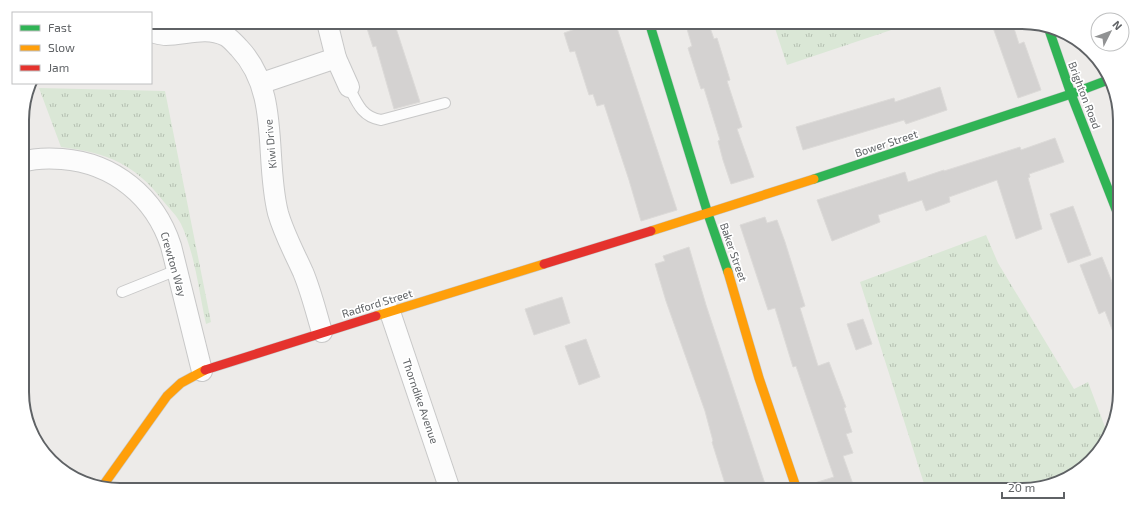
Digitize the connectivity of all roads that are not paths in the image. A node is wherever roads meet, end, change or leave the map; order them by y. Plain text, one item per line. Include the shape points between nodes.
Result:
1 (329, 29) edge
2 (651, 29) edge
3 (152, 32) edge
4 (1050, 34) edge
5 (336, 58) junction
6 (1104, 81) edge
7 (262, 83) junction
8 (349, 87) joint
9 (1071, 94) junction
10 (445, 104) dead end
11 (29, 160) edge
12 (1113, 199) edge
13 (708, 214) junction
14 (177, 270) junction
15 (122, 292) dead end
16 (390, 312) junction
17 (322, 332) junction
18 (202, 371) junction
19 (106, 482) edge
20 (448, 483) edge
21 (795, 483) edge

1 - 5 street
2 - 13 street, Baker Street
3 - 7 street, Kiwi Drive via 166,35 207,31 226,36 244,53
4 - 9 street, Brighton Road
5 - 7 street
5 - 8 street
6 - 9 street, Bower Street
7 - 17 street, Kiwi Drive via 269,126 271,167 282,228 303,272
8 - 10 lane via 358,104 370,118 381,120
9 - 12 street, Brighton Road
9 - 13 street, Bower Street
11 - 14 street, Crewton Way via 40,158 68,159 100,167 138,191 166,231
13 - 16 street, Radford Street
13 - 21 street, Baker Street
14 - 15 lane
14 - 18 street, Crewton Way
16 - 17 street, Radford Street
16 - 20 street, Thorndike Avenue
17 - 18 street, Radford Street
18 - 19 street, Radford Street via 181,383 167,396

